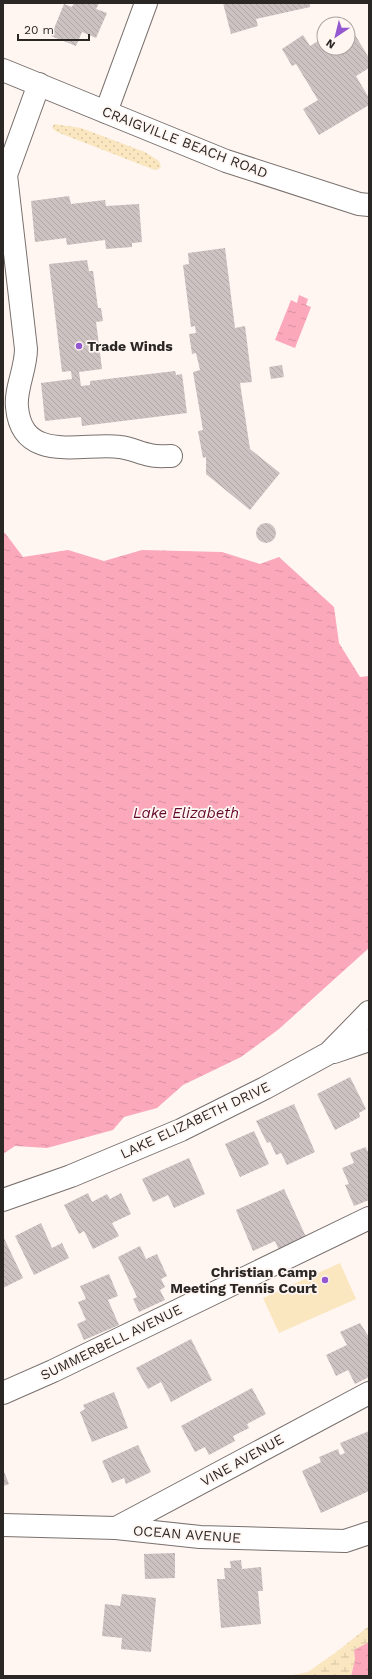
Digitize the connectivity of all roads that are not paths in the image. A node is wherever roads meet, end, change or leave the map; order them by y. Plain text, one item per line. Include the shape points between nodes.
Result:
1 (146, 3) edge
2 (3, 70) edge
3 (39, 84) junction
4 (106, 112) junction
5 (369, 205) edge
6 (171, 456) dead end
7 (369, 1012) edge
8 (369, 1040) edge
9 (328, 1053) junction
10 (3, 1200) edge
11 (369, 1218) edge
12 (3, 1393) edge
13 (369, 1393) edge
14 (3, 1525) edge
15 (116, 1528) junction
16 (369, 1533) edge

1 - 4 street
2 - 3 street, CRAIGVILLE BEACH ROAD
3 - 4 street, CRAIGVILLE BEACH ROAD
3 - 6 street via 6,175 26,349 16,407 21,425 38,441 56,448 119,446 150,455
4 - 5 street, CRAIGVILLE BEACH ROAD via 226,161
7 - 9 street, LAKE ELIZABETH DRIVE
8 - 9 street
9 - 10 street, LAKE ELIZABETH DRIVE via 180,1130 70,1176
11 - 12 street, SUMMERBELL AVENUE
13 - 15 street, VINE AVENUE
14 - 15 street, OCEAN AVENUE
15 - 16 street, OCEAN AVENUE via 200,1538 345,1541

